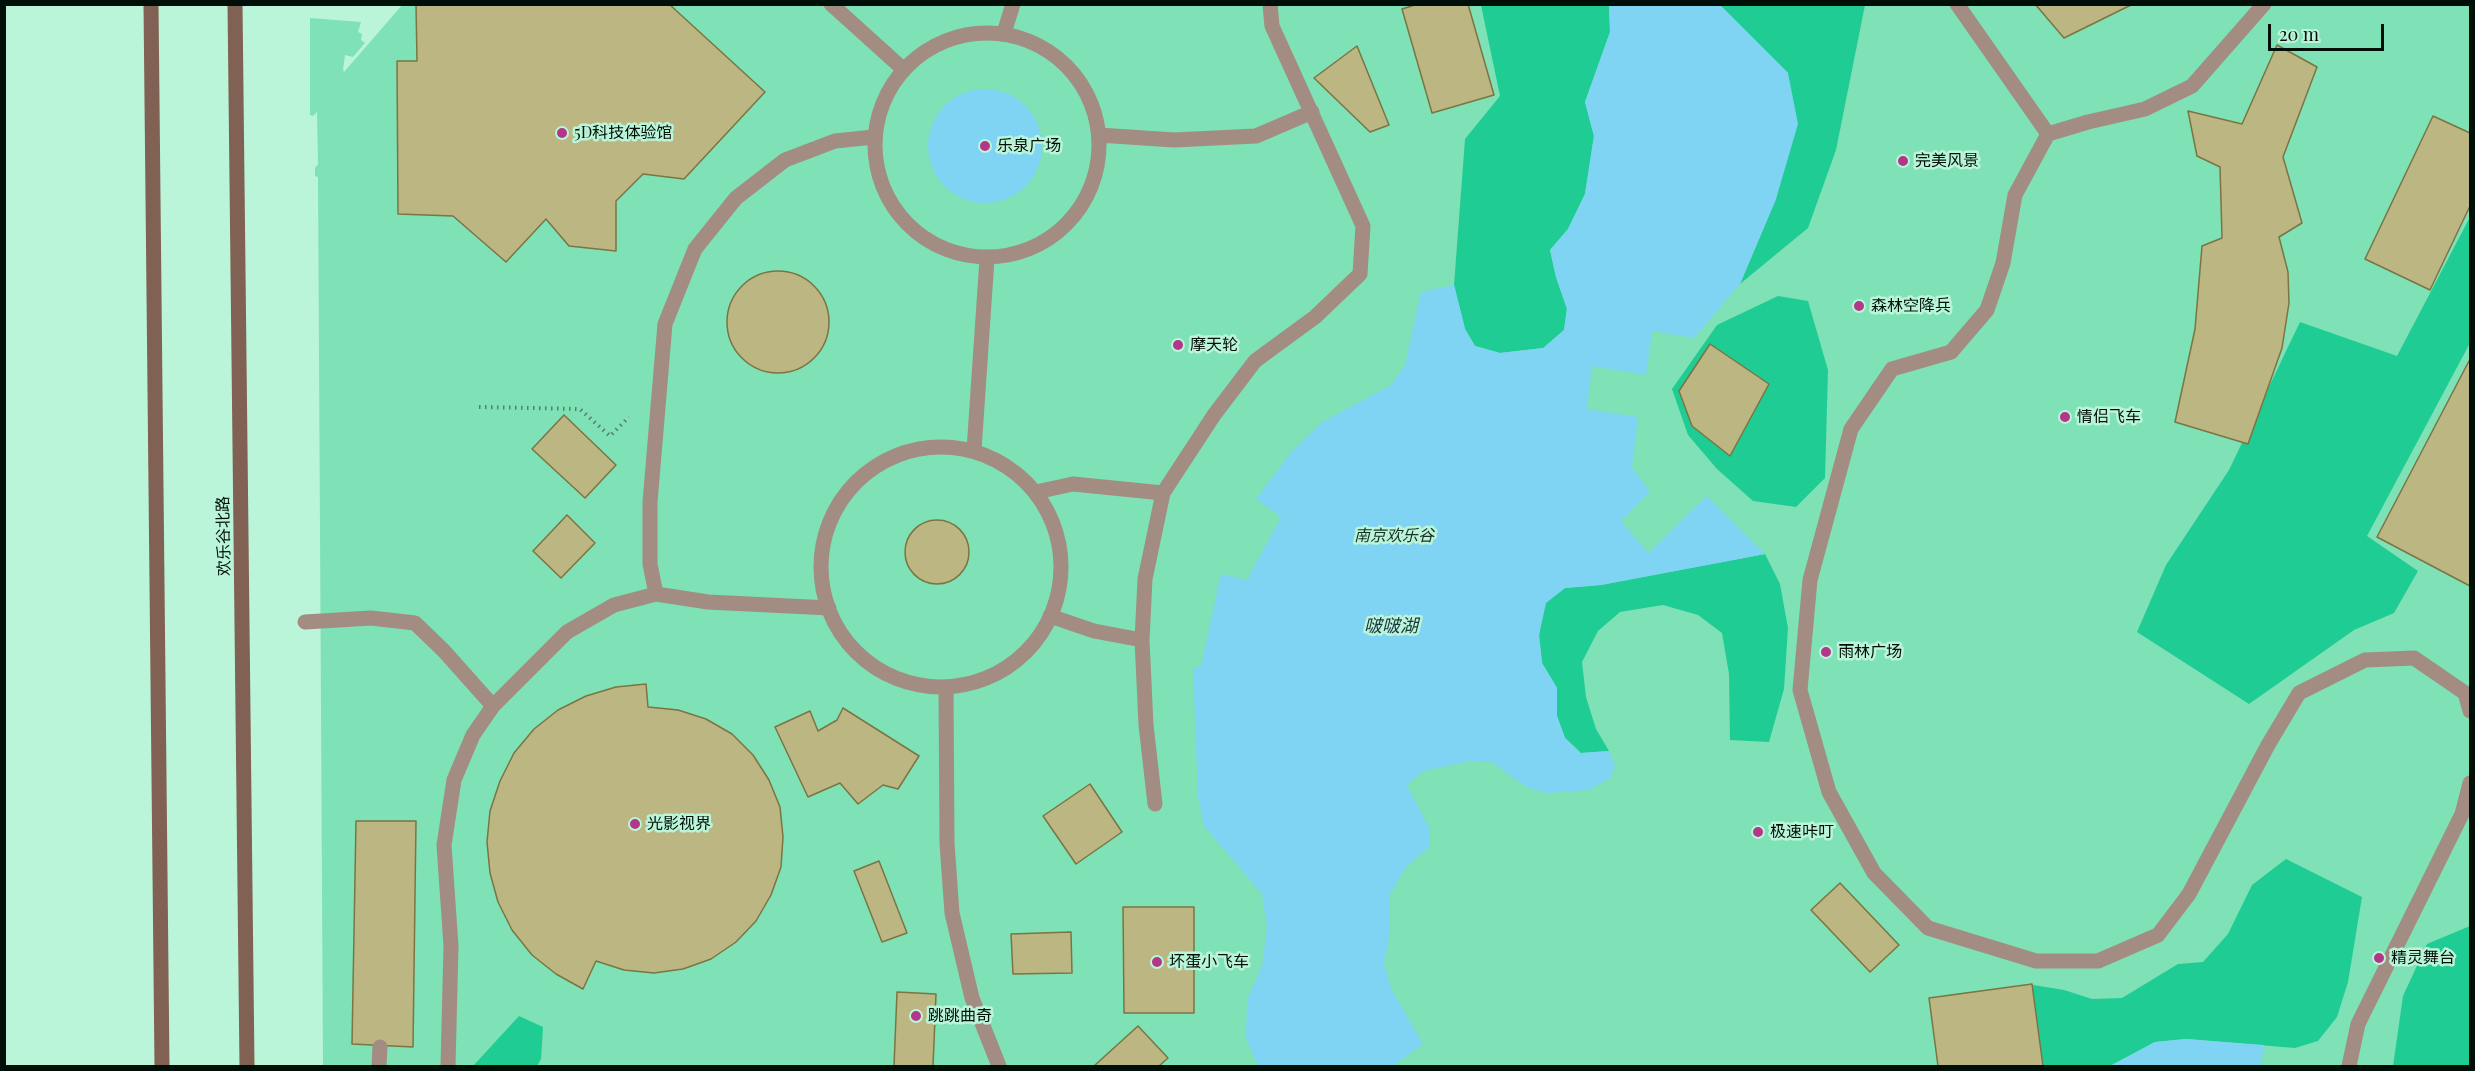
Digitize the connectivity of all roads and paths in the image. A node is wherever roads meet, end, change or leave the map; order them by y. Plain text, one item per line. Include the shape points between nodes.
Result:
1 (151, 4) edge
2 (236, 4) edge
3 (831, 4) edge
4 (1013, 4) edge
5 (1270, 4) edge
6 (1957, 4) edge
7 (2264, 4) edge
8 (1004, 33) junction
9 (903, 69) junction
10 (1312, 112) junction
11 (2048, 134) junction
12 (1099, 135) junction
13 (874, 136) junction
14 (987, 259) junction
15 (479, 406) dead end
16 (656, 410) junction
17 (974, 450) junction
18 (1036, 492) junction
19 (1163, 493) junction
20 (656, 594) junction
21 (829, 608) junction
22 (1050, 616) junction
23 (305, 622) dead end
24 (1142, 640) junction
25 (946, 687) junction
26 (493, 706) junction
27 (2470, 711) edge
28 (2470, 783) edge
29 (1155, 804) dead end
30 (380, 1047) dead end
31 (162, 1066) edge
32 (246, 1066) edge
33 (379, 1066) edge
34 (448, 1066) edge
35 (999, 1066) edge
36 (2349, 1066) edge

1 - 31 main road
2 - 32 main road, 欢乐谷北路
3 - 9 street
4 - 8 street
5 - 10 street via 1272,26
6 - 11 street
7 - 11 street via 2192,86 2145,109
8 - 9 street via 967,33 932,46
8 - 12 street via 1040,45 1069,68 1090,98
9 - 13 street via 883,101
10 - 12 street via 1256,136 1174,140
10 - 19 street via 1363,226 1360,274 1315,317 1255,361
11 - 27 street via 2014,195 2003,263 1988,310 1951,352 1892,369 1851,429 1810,580 1800,690 1829,792 1874,873 1928,928 2036,961 2098,961 2158,935 2189,894 2300,693 2365,660 2414,658 2465,693
12 - 14 street via 1096,172 1082,206 1056,234 1024,252
13 - 14 street via 878,174 892,208 918,235 951,252
13 - 16 street via 835,141 785,160 736,198 695,249 665,324
14 - 17 street
15 - 16 path via 580,409 610,436 627,417
16 - 20 street via 650,502 650,564
17 - 18 street via 1008,466
17 - 21 street via 937,446 900,453 867,471 841,499 825,534 821,571
18 - 19 street via 1073,484
18 - 22 street via 1054,525 1062,562 1057,600
19 - 24 street via 1145,579
20 - 21 street via 738,604
20 - 26 street via 614,605 567,632
21 - 25 street via 847,641 875,667 908,683
22 - 24 street via 1094,631
22 - 25 street via 1041,634 1016,662 983,680
23 - 26 street via 371,618 415,623
24 - 29 street
25 - 35 street via 952,913 972,998
26 - 34 street via 473,735 454,780 444,845 451,946
28 - 36 street via 2462,814 2358,1024
30 - 33 street

